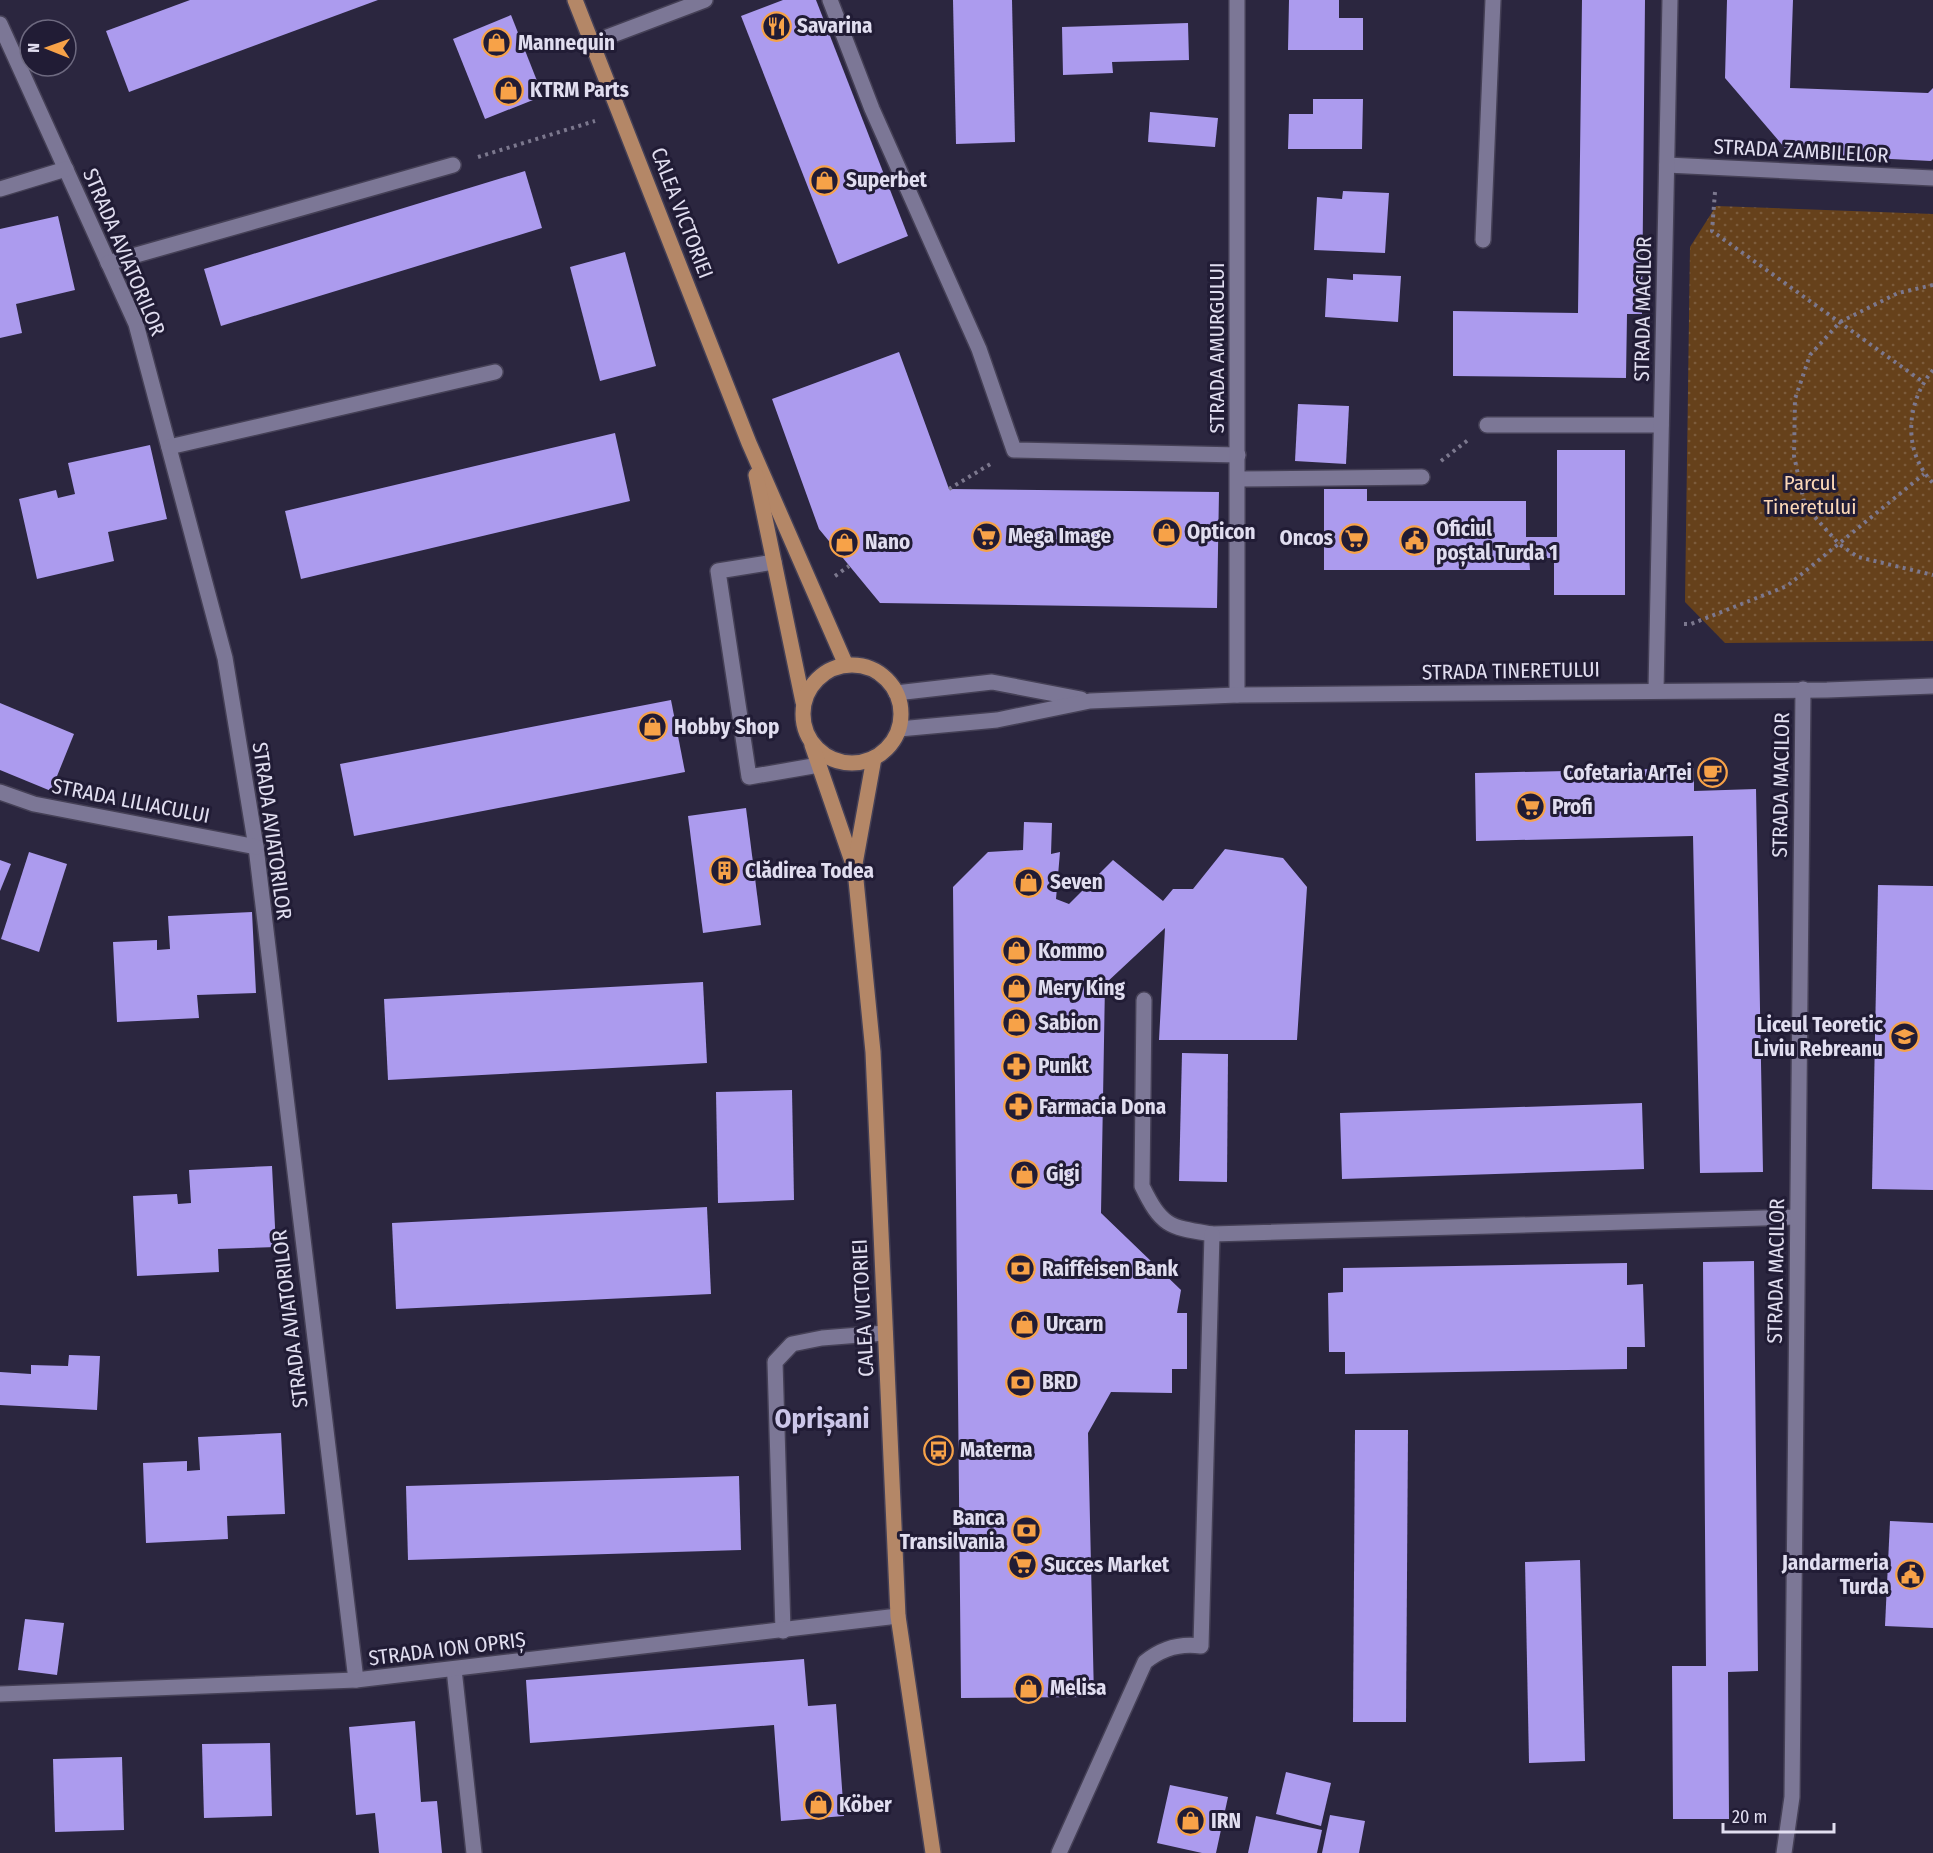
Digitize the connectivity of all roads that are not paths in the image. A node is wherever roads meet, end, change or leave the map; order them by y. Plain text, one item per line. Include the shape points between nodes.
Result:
1 (575, 0) edge
2 (705, 0) edge
3 (830, 0) edge
4 (1237, 0) edge
5 (1493, 0) edge
6 (1670, 0) edge
7 (0, 24) edge
8 (594, 42) junction
9 (453, 165) road end
10 (1667, 165) junction
11 (66, 169) junction
12 (1933, 178) edge
13 (0, 189) edge
14 (1483, 240) dead end
15 (108, 263) junction
16 (495, 372) dead end
17 (1487, 425) road end
18 (1661, 425) junction
19 (749, 443) junction
20 (169, 447) junction
21 (1238, 455) junction
22 (1422, 477) road end
23 (1238, 479) junction
24 (774, 562) junction
25 (846, 664) junction
26 (1933, 686) edge
27 (1803, 689) junction
28 (1656, 690) junction
29 (896, 693) junction
30 (1237, 695) junction
31 (1090, 701) junction
32 (803, 702) junction
33 (899, 729) junction
34 (812, 745) junction
35 (874, 758) junction
36 (819, 765) junction
37 (0, 792) edge
38 (256, 847) junction
39 (854, 867) junction
40 (1144, 1000) dead end
41 (1797, 1217) junction
42 (1212, 1234) junction
43 (885, 1333) junction
44 (897, 1616) junction
45 (783, 1630) junction
46 (454, 1669) junction
47 (356, 1680) junction
48 (0, 1694) edge
49 (474, 1853) edge
50 (933, 1853) edge
51 (1059, 1853) edge
52 (1784, 1853) edge

1 - 8 main road, CALEA VICTORIEI
2 - 8 street
3 - 21 street via 872,109 979,350 1014,450
4 - 21 street, STRADA AMURGULUI
5 - 14 street
6 - 10 street, STRADA MACILOR
7 - 11 street, STRADA AVIATORILOR
8 - 19 main road, CALEA VICTORIEI
9 - 15 street
10 - 12 street, STRADA ZAMBILELOR
10 - 18 street, STRADA MACILOR
11 - 13 street
11 - 15 street, STRADA AVIATORILOR
15 - 20 street, STRADA AVIATORILOR via 136,324
16 - 20 street
17 - 18 street
18 - 28 street, STRADA MACILOR
19 - 24 main road, CALEA VICTORIEI
19 - 25 main road, CALEA VICTORIEI
20 - 38 street, STRADA AVIATORILOR via 225,657
21 - 23 street, STRADA AMURGULUI
22 - 23 street
23 - 30 street, STRADA AMURGULUI
24 - 32 main road, CALEA VICTORIEI
24 - 36 street via 718,571 749,777
25 - 29 main road via 876,671
25 - 32 main road via 819,676
26 - 27 street, STRADA TINERETULUI
27 - 28 street, STRADA TINERETULUI
27 - 41 street, STRADA MACILOR
28 - 30 street, STRADA TINERETULUI
29 - 31 street, STRADA TINERETULUI via 992,682
29 - 33 main road via 902,717
30 - 31 street, STRADA TINERETULUI
31 - 33 street, STRADA TINERETULUI via 997,720
32 - 34 main road, CALEA VICTORIEI via 805,732
33 - 35 main road via 894,741
34 - 35 main road via 841,763 858,764
34 - 36 main road, CALEA VICTORIEI
35 - 39 main road, CALEA VICTORIEI
36 - 39 main road, CALEA VICTORIEI
37 - 38 street, STRADA LILIACULUI via 34,804
38 - 47 street, STRADA AVIATORILOR
39 - 43 main road, CALEA VICTORIEI via 873,1052
40 - 42 street via 1142,1186 1156,1213 1175,1227
41 - 42 street
41 - 52 street, STRADA MACILOR via 1792,1797
42 - 51 street via 1202,1646 1184,1644 1157,1652 1145,1662
43 - 44 main road, CALEA VICTORIEI
43 - 45 street via 792,1344 775,1362
44 - 45 street, STRADA ION OPRIȘ
44 - 50 main road, CALEA VICTORIEI
45 - 46 street, STRADA ION OPRIȘ
46 - 47 street, STRADA ION OPRIȘ
46 - 49 street
47 - 48 street, STRADA ION OPRIȘ

